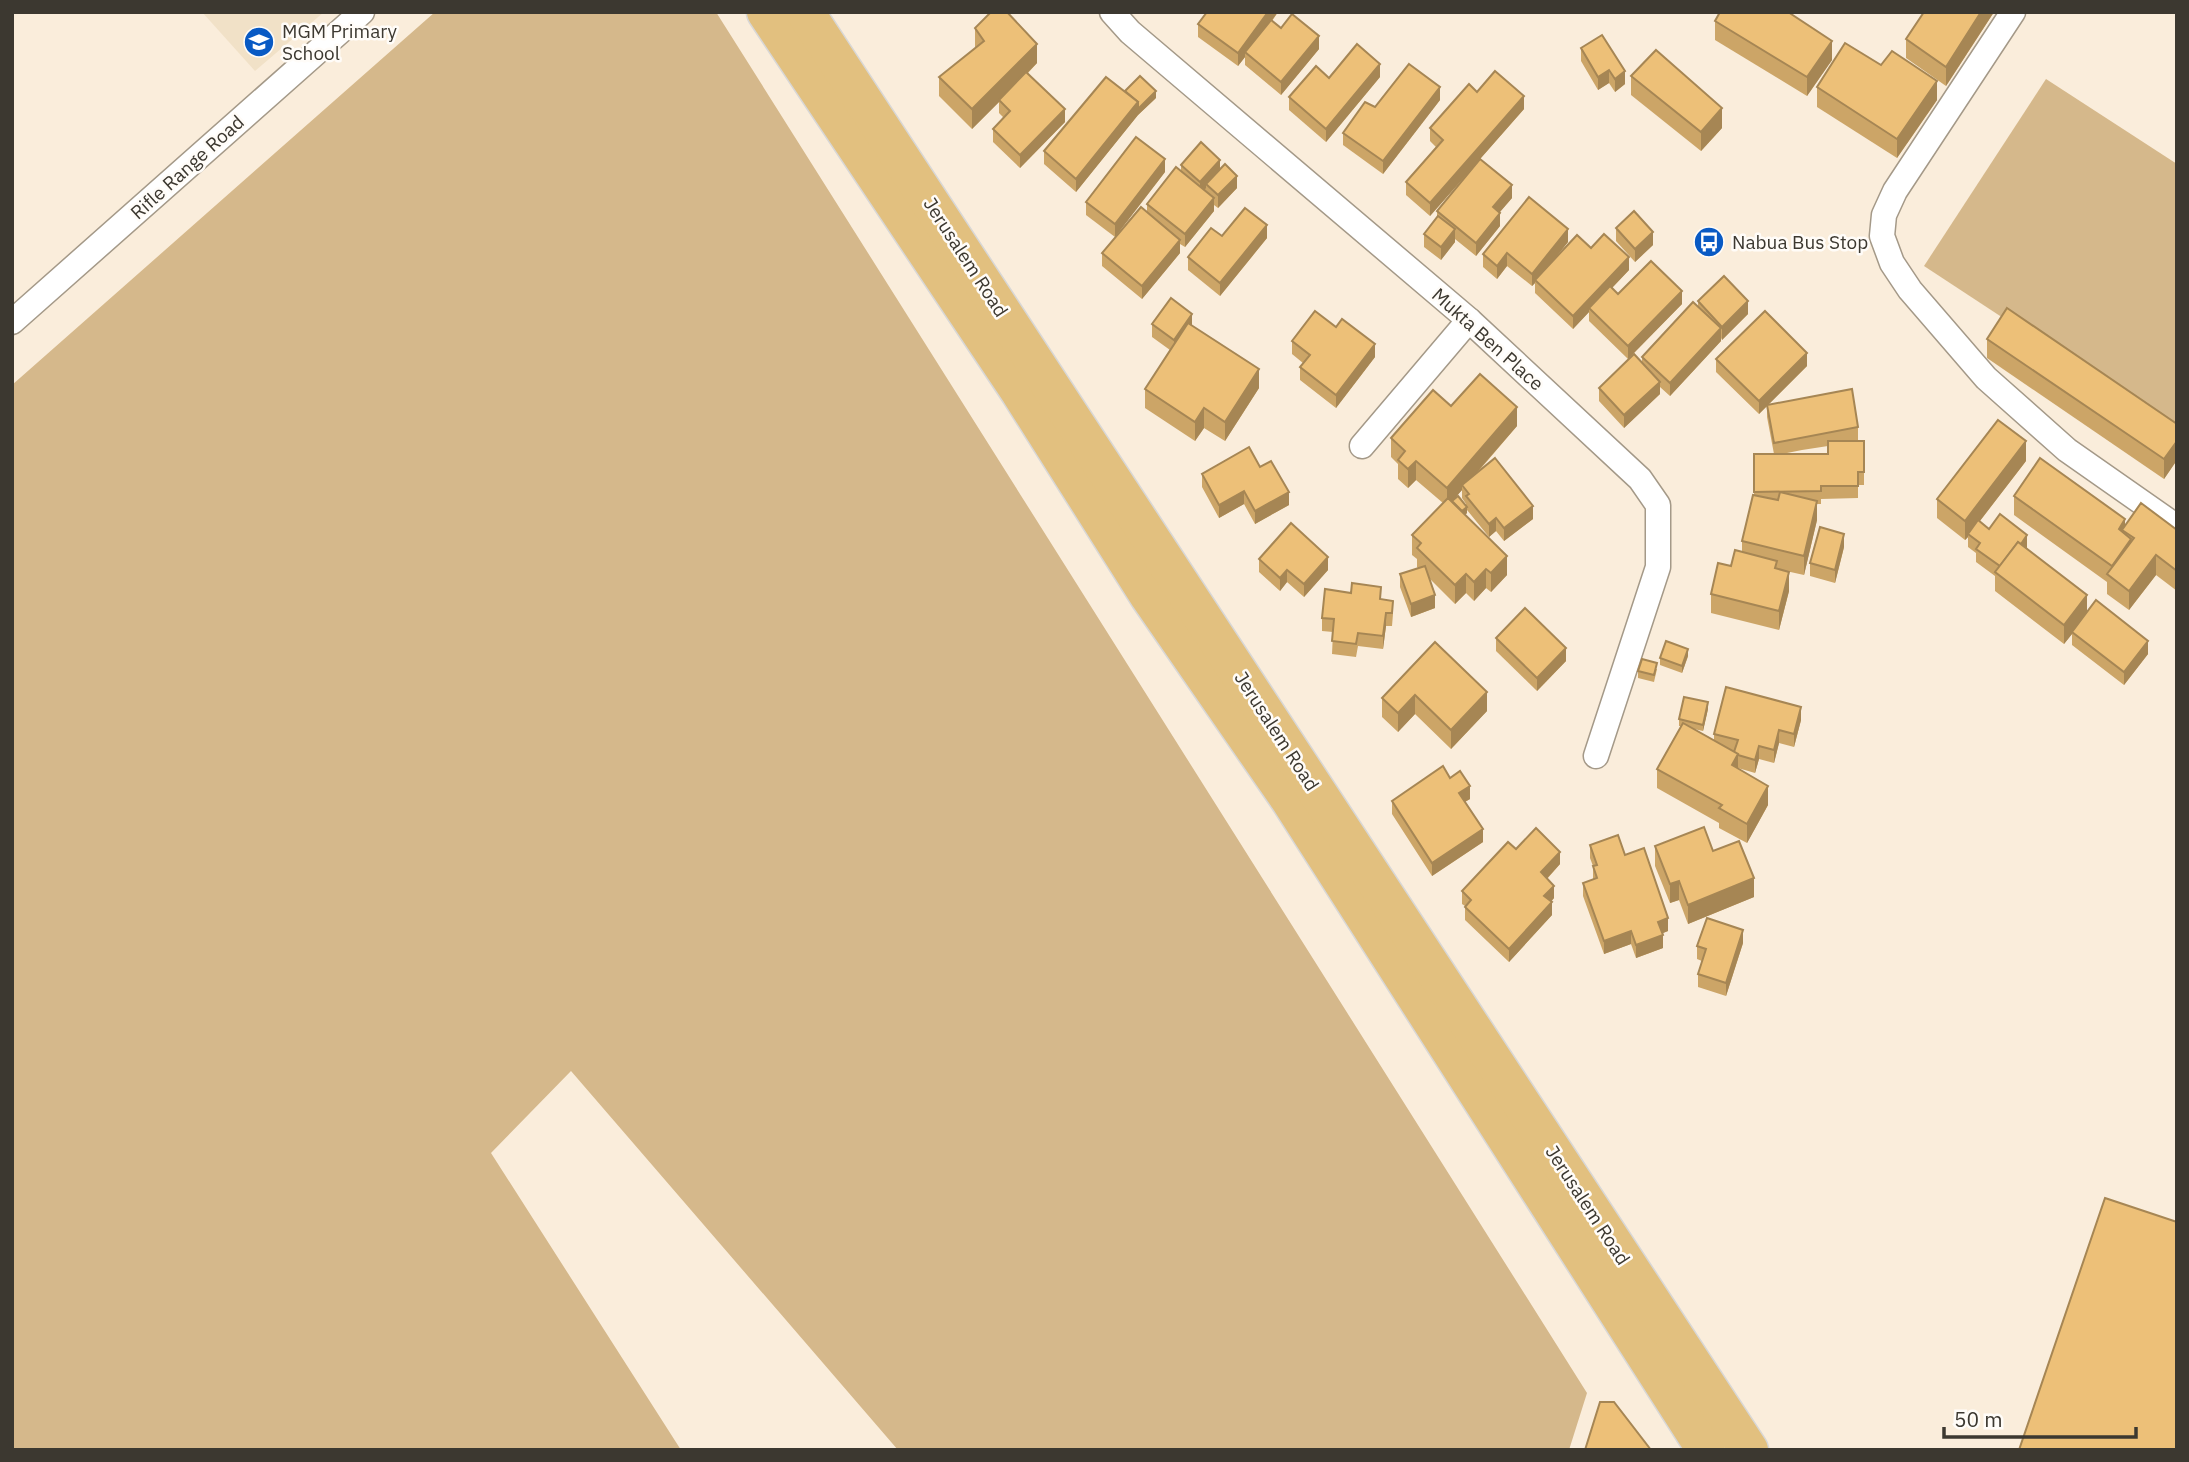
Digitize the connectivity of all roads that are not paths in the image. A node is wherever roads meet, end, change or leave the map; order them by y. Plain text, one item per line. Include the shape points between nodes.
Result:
1 (362, 12) edge
2 (766, 12) edge
3 (805, 12) edge
4 (1112, 12) edge
5 (2013, 12) edge
6 (1469, 320) junction
7 (12, 322) edge
8 (1362, 446) dead end
9 (2177, 527) edge
10 (1596, 756) dead end
11 (1706, 1450) edge
12 (1749, 1450) edge

1 - 7 street, Rifle Range Road
2 - 11 main road, Jerusalem Road via 1013,380 1149,596 1290,800
3 - 12 main road, Jerusalem Road
4 - 6 street, Mukta Ben Place
5 - 9 street via 1895,191 1884,215 1882,236 1892,263 1910,290 1986,378 2067,450
6 - 8 street
6 - 10 street, Mukta Ben Place via 1640,479 1658,505 1658,567

